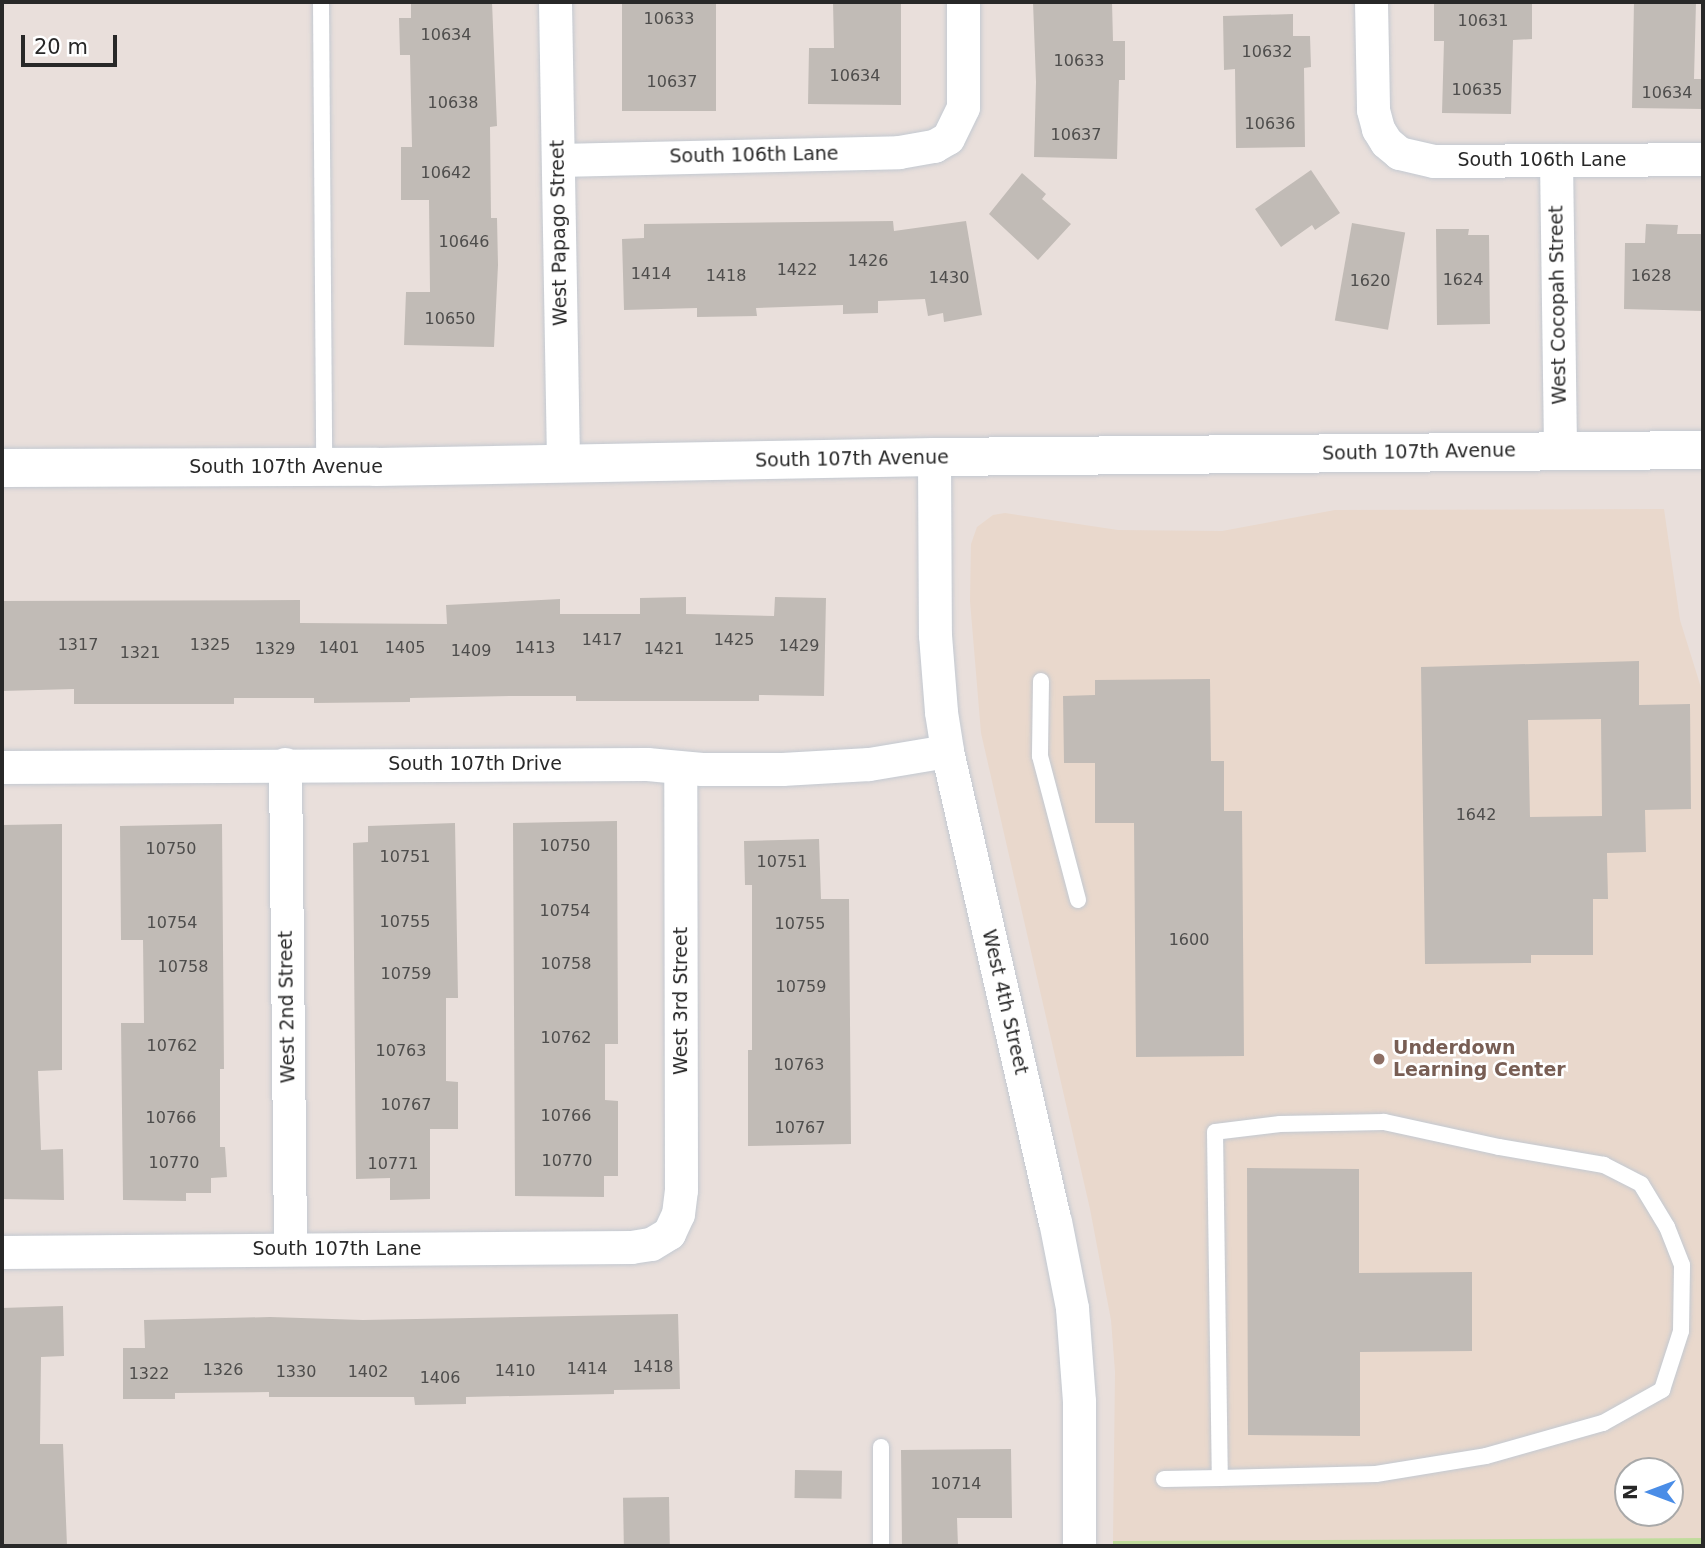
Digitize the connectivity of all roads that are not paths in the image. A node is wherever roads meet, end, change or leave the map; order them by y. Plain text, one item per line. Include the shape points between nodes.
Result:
1 (321, 2) edge
2 (555, 2) edge
3 (964, 2) edge
4 (1371, 2) edge
5 (1703, 159) edge
6 (558, 160) junction
7 (1556, 160) junction
8 (1560, 450) junction
9 (1703, 450) edge
10 (934, 457) junction
11 (563, 465) junction
12 (324, 467) junction
13 (2, 468) edge
14 (1041, 681) dead end
15 (947, 751) junction
16 (285, 764) junction
17 (2, 767) edge
18 (680, 768) junction
19 (1078, 900) dead end
20 (669, 1233) joint
21 (290, 1249) junction
22 (2, 1252) edge
23 (881, 1447) dead end
24 (1220, 1478) junction
25 (1164, 1479) dead end
26 (881, 1546) edge
27 (1079, 1546) edge

1 - 12 lane
2 - 6 street, West Papago Street
3 - 6 street, South 106th Lane via 963,107 948,138 934,146 899,152
4 - 7 street, South 106th Lane via 1373,110 1386,142 1399,153 1434,161
5 - 7 street, South 106th Lane
6 - 11 street, West Papago Street
7 - 8 street, West Cocopah Street
8 - 9 main road, South 107th Avenue
8 - 10 main road, South 107th Avenue
10 - 11 main road, South 107th Avenue
10 - 15 street, West 4th Street via 935,635
11 - 12 main road, South 107th Avenue
12 - 13 main road, South 107th Avenue
14 - 19 lane via 1040,756
15 - 18 street, South 107th Drive via 824,768
15 - 27 street, West 4th Street via 1070,1297 1079,1401
16 - 17 street, South 107th Drive
16 - 18 street, South 107th Drive via 647,764
16 - 21 street, West 2nd Street
18 - 20 street, West 3rd Street via 681,1190 678,1214
20 - 21 street, South 107th Lane via 651,1244 631,1247
21 - 22 street, South 107th Lane
23 - 26 lane
24 - 24 lane via 1215,1132 1280,1124 1384,1122 1604,1165 1641,1184 1667,1227 1682,1265 1681,1331 1662,1390 1603,1423 1486,1456 1376,1474
24 - 25 lane

